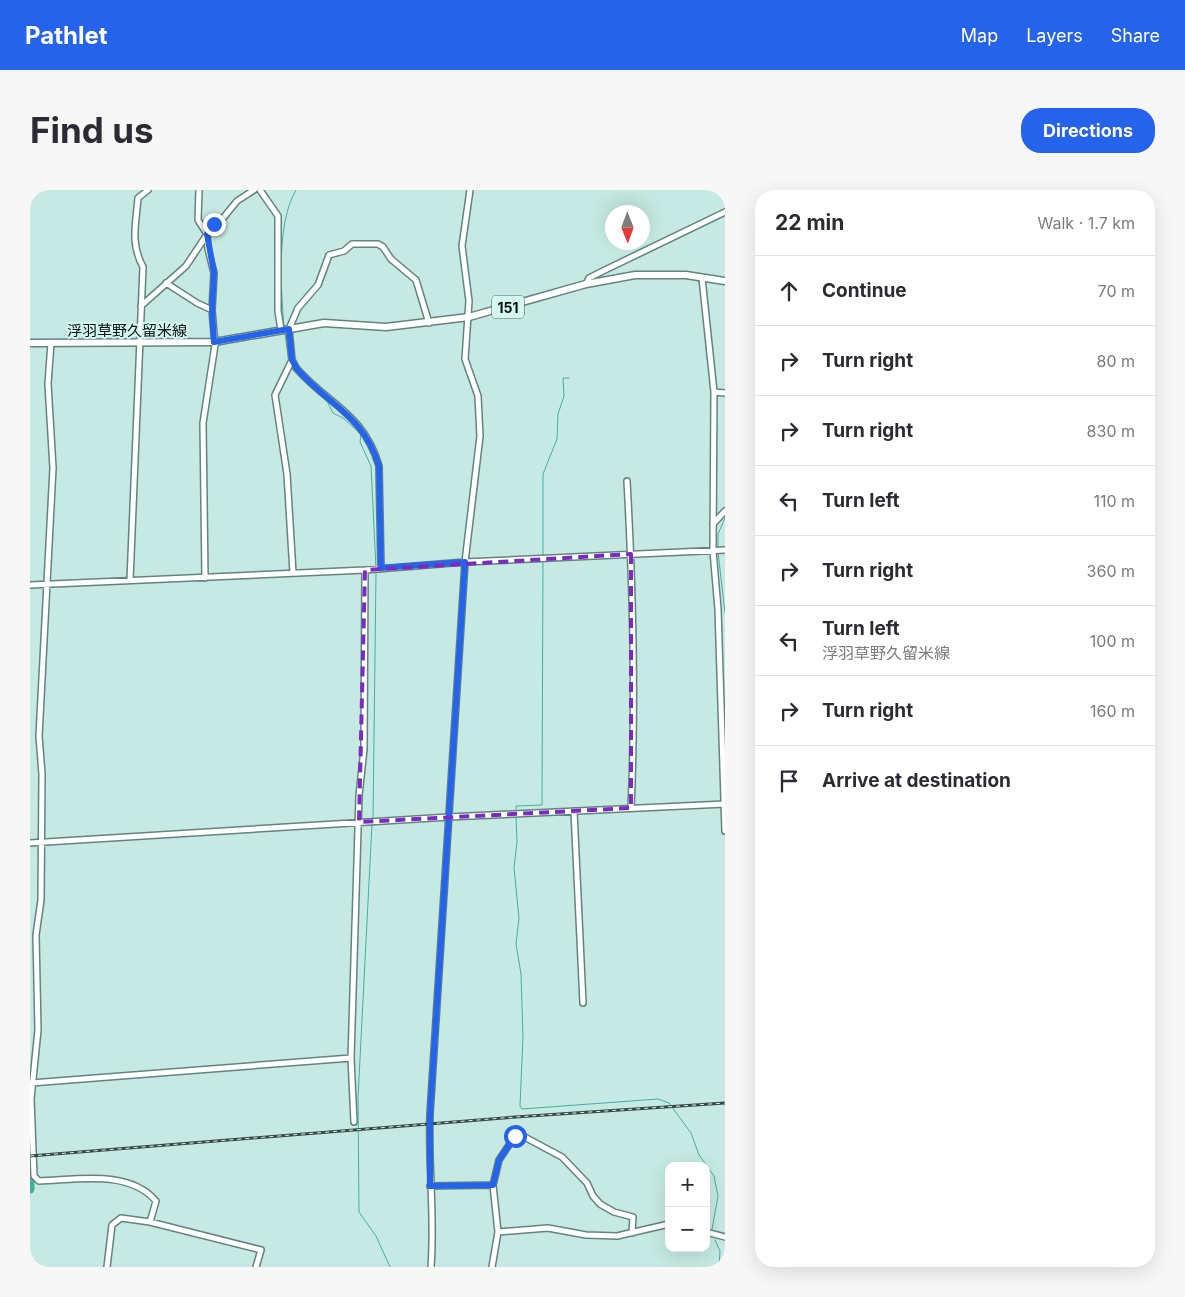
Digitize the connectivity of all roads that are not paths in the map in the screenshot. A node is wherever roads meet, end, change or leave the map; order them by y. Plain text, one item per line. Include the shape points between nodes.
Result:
1 (148, 190) edge
2 (199, 190) edge
3 (254, 190) edge
4 (260, 190) edge
5 (470, 190) edge
6 (725, 212) edge
7 (207, 234) junction
8 (702, 278) junction
9 (725, 281) edge
10 (166, 283) junction
11 (586, 284) junction
12 (140, 307) junction
13 (212, 310) junction
14 (469, 317) junction
15 (429, 322) junction
16 (284, 330) junction
17 (142, 342) junction
18 (214, 342) junction
19 (30, 343) edge
20 (51, 343) junction
21 (292, 360) junction
22 (714, 392) junction
23 (725, 393) edge
24 (628, 481) dead end
25 (725, 512) edge
26 (713, 524) junction
27 (719, 550) edge
28 (631, 554) junction
29 (465, 562) junction
30 (381, 568) junction
31 (365, 570) junction
32 (293, 573) junction
33 (206, 578) junction
34 (130, 580) junction
35 (48, 584) junction
36 (30, 585) edge
37 (725, 804) edge
38 (631, 808) junction
39 (574, 811) junction
40 (448, 817) junction
41 (359, 822) junction
42 (725, 831) edge
43 (40, 842) junction
44 (30, 843) edge
45 (583, 1003) dead end
46 (351, 1058) junction
47 (32, 1083) junction
48 (31, 1099) edge
49 (354, 1122) dead end
50 (493, 1185) junction
51 (430, 1186) junction
52 (150, 1222) junction
53 (665, 1225) edge
54 (498, 1232) junction
55 (632, 1233) junction
56 (710, 1233) edge
57 (725, 1238) edge
58 (107, 1267) edge
59 (256, 1267) edge
60 (431, 1267) edge
61 (492, 1267) edge

1 - 12 street via 138,198 135,228 135,252 143,267
2 - 7 street via 198,220
3 - 7 street via 237,201
4 - 16 street via 278,216 278,311
5 - 14 street via 462,246
6 - 11 street via 589,278
7 - 10 street via 186,266
7 - 13 street via 214,273
8 - 9 main road, 浮羽草野久留米線 / 151
8 - 11 main road, 浮羽草野久留米線 / 151 via 635,274
8 - 22 street
10 - 12 street
10 - 13 street
11 - 14 main road, 浮羽草野久留米線 / 151
12 - 17 street
13 - 18 street
14 - 15 main road, 浮羽草野久留米線 / 151
14 - 29 street via 465,364 478,392 480,436
15 - 16 main road, 浮羽草野久留米線 / 151 via 378,328 324,323
15 - 16 street via 416,280 378,244 352,244 344,251 329,254 318,285
16 - 18 main road, 浮羽草野久留米線 / 151
16 - 21 street
17 - 18 main road, 浮羽草野久留米線 / 151
17 - 20 main road, 浮羽草野久留米線 / 151
17 - 34 street
18 - 33 street via 204,422
19 - 20 main road, 浮羽草野久留米線 / 151
20 - 35 street via 48,384 53,468
21 - 30 street via 303,375 357,422 375,451 379,466
21 - 32 street via 275,395 287,474
22 - 23 street
22 - 26 street
24 - 28 street
25 - 26 street
26 - 27 street
27 - 28 street
27 - 37 street
28 - 29 street
28 - 38 street via 634,748
29 - 30 street
29 - 40 street
30 - 31 street
31 - 32 street
31 - 41 street via 364,749
32 - 33 street
33 - 34 street
34 - 35 street
35 - 36 street
35 - 43 street via 39,736 42,774
37 - 38 street
37 - 42 street
38 - 39 street
39 - 40 street
39 - 45 street
40 - 41 street
40 - 51 street via 430,1114
41 - 43 street
41 - 46 street
43 - 44 street
43 - 47 street via 36,935 38,1030
46 - 47 street
46 - 49 street
47 - 48 street
48 - 52 street via 36,1179 113,1179 130,1184 156,1201
50 - 51 street
50 - 54 street
50 - 55 street via 499,1160 519,1134 562,1157 587,1183 600,1204 633,1217
51 - 60 street via 434,1231
52 - 58 street via 121,1218 114,1222
52 - 59 street via 261,1250
53 - 55 street
54 - 55 street via 548,1228 586,1235
54 - 61 street
56 - 57 street

